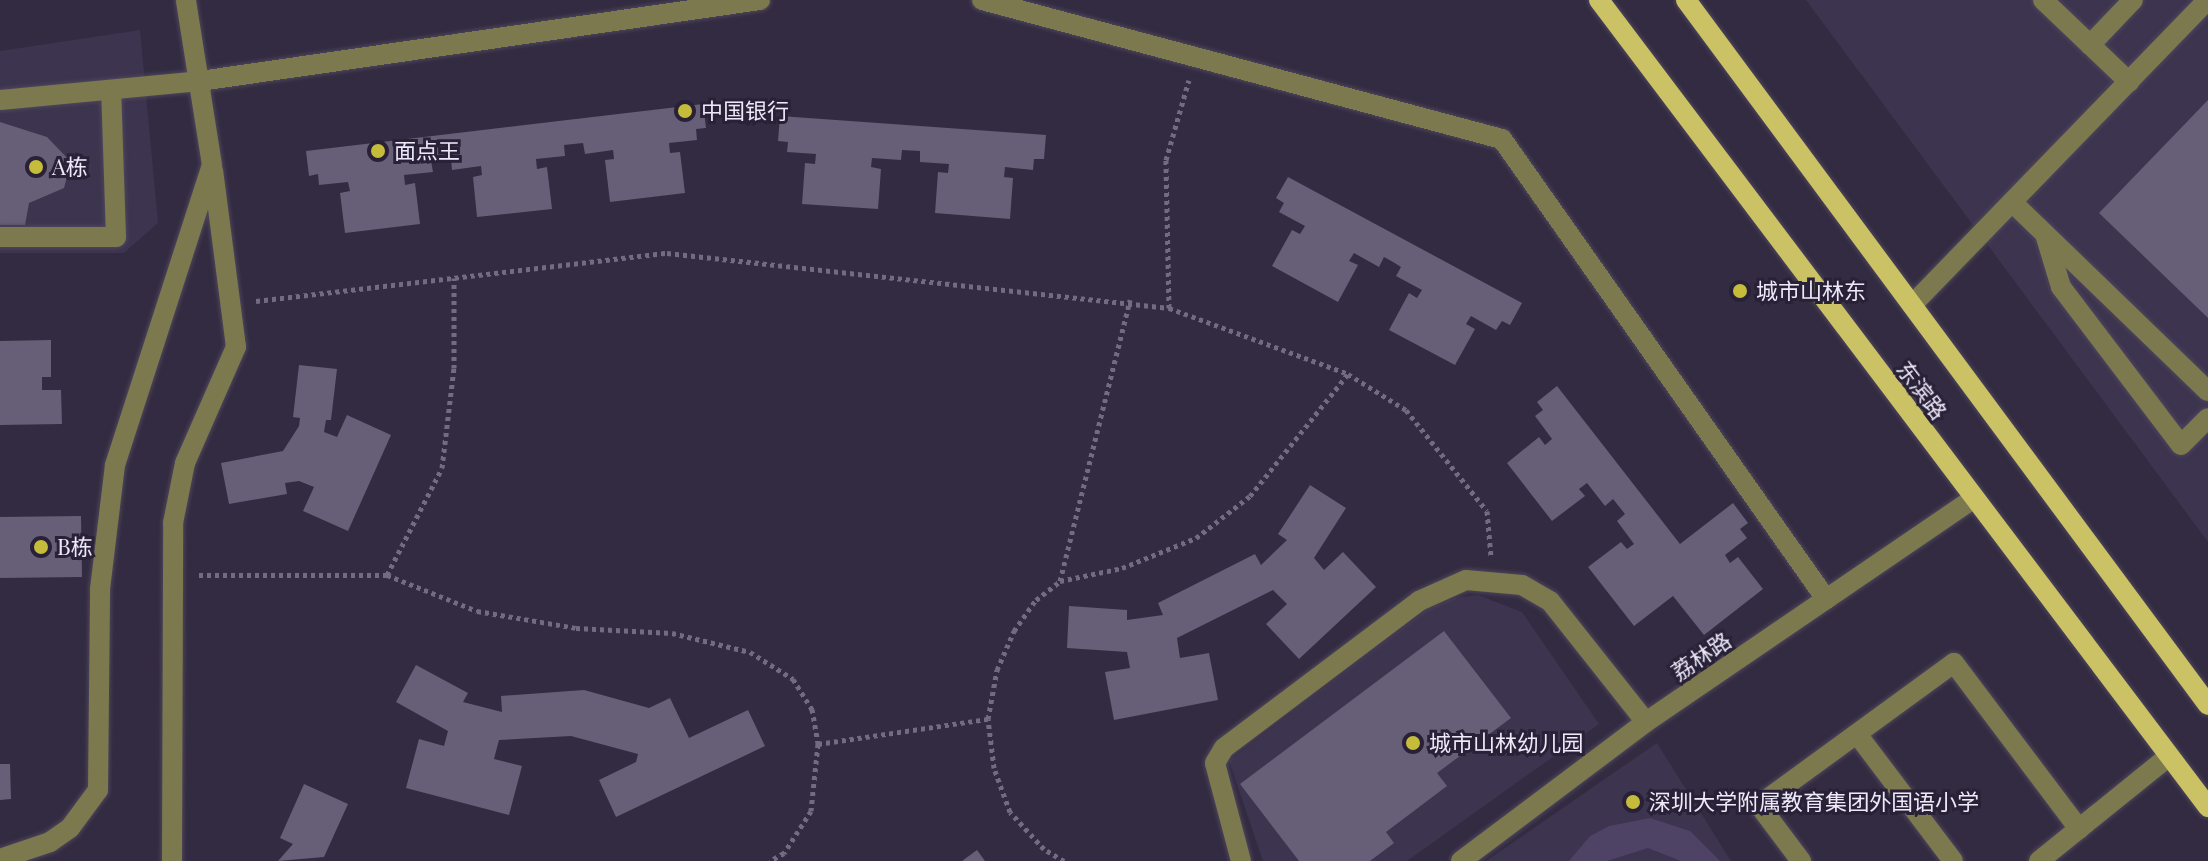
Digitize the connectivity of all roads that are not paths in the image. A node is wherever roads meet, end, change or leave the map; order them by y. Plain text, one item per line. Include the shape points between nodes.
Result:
1 (186, 0) edge
2 (760, 0) edge
3 (982, 0) edge
4 (1599, 0) edge
5 (1686, 0) edge
6 (2043, 0) edge
7 (2133, 0) edge
8 (2208, 0) edge
9 (1046, 8) edge
10 (2090, 45) junction
11 (200, 81) junction
12 (2129, 82) junction
13 (111, 90) junction
14 (0, 100) edge
15 (212, 165) junction
16 (2012, 202) junction
17 (2045, 234) junction
18 (0, 237) edge
19 (1912, 305) junction
20 (2208, 391) edge
21 (2208, 418) edge
22 (1974, 498) junction
23 (1826, 599) junction
24 (2207, 701) edge
25 (1646, 722) junction
26 (1857, 734) junction
27 (2169, 756) junction
28 (2208, 807) edge
29 (2079, 829) junction
30 (0, 859) edge
31 (172, 861) edge
32 (1241, 861) edge
33 (1461, 861) edge
34 (1801, 861) edge
35 (1953, 861) edge
36 (2039, 861) edge

1 - 11 street
2 - 11 street
3 - 9 street
4 - 22 main road, 东滨路
5 - 19 main road, 东滨路
6 - 10 street
7 - 10 street
8 - 12 street
9 - 23 street via 1195,57 1502,139
10 - 12 street
11 - 13 street
11 - 15 street
12 - 16 street
13 - 14 street
13 - 18 street via 116,237
15 - 30 street via 115,465 100,589 98,790 70,828 50,842
15 - 31 street via 236,347 185,463 170,576
16 - 17 street
16 - 19 street
17 - 20 street
17 - 21 street via 2061,287 2181,445
19 - 24 main road, 东滨路
22 - 23 street, 荔林路
22 - 27 main road, 东滨路
23 - 25 street, 荔林路
25 - 32 street via 1550,601 1522,585 1466,580 1419,601 1224,748 1215,763
25 - 33 street, 荔林路
26 - 29 street via 1954,663
26 - 34 street via 1759,805
26 - 35 street
27 - 28 main road, 东滨路
27 - 29 street
29 - 36 street

